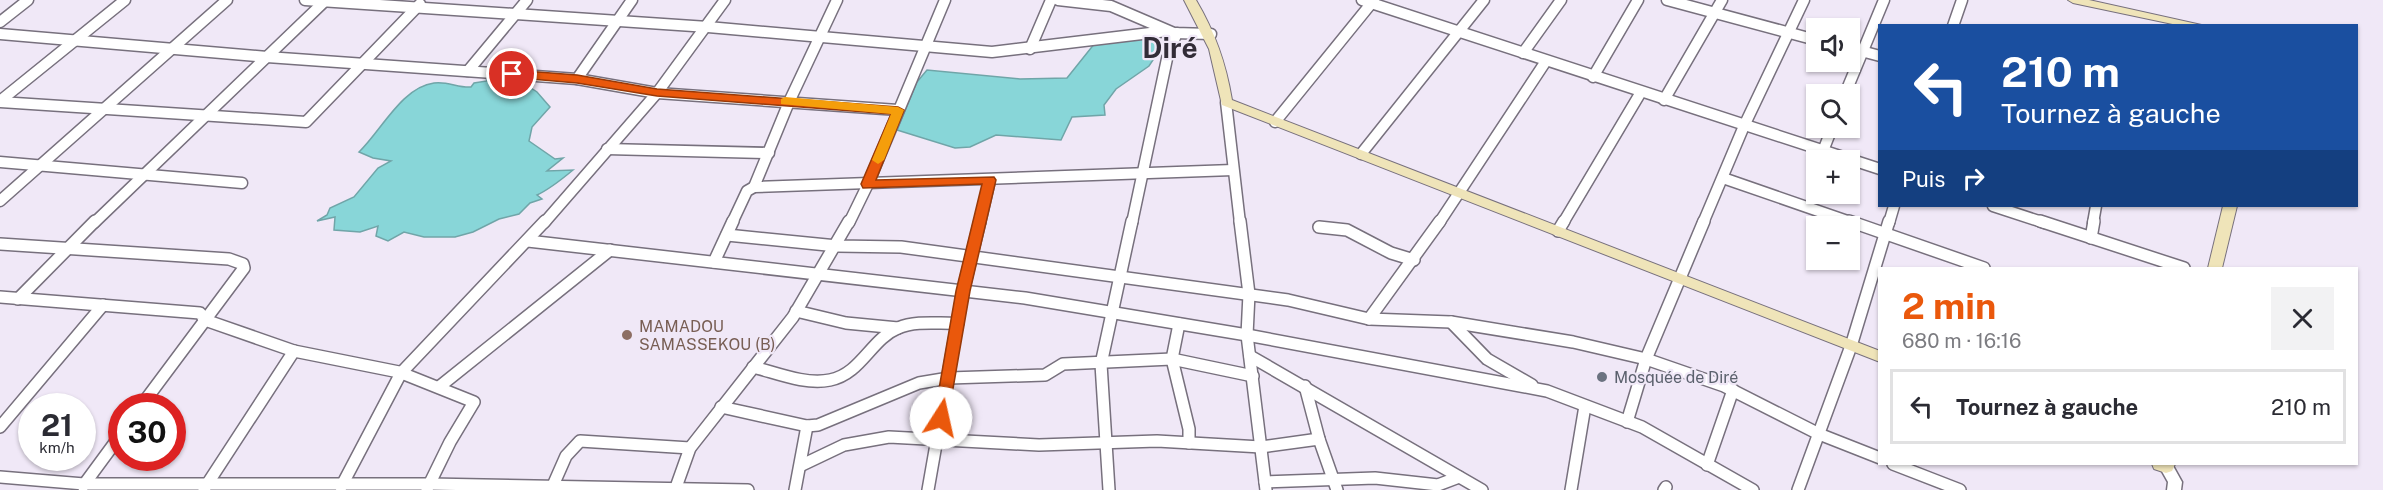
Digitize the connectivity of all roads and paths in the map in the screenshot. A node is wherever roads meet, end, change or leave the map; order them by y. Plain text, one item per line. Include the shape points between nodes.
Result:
1 (28, 0) edge
2 (125, 0) edge
3 (227, 0) edge
4 (305, 0) edge
5 (527, 0) edge
6 (632, 0) edge
7 (725, 0) edge
8 (837, 0) edge
9 (945, 0) edge
10 (1051, 0) edge
11 (1058, 0) edge
12 (1190, 0) edge
13 (1484, 0) edge
14 (1561, 0) edge
15 (1638, 0) edge
16 (1666, 0) edge
17 (1722, 0) edge
18 (1884, 0) edge
19 (1962, 0) edge
20 (2073, 0) edge
21 (325, 1) edge
22 (1369, 1) edge
23 (1799, 2) edge
24 (421, 3) edge
25 (516, 13) junction
26 (1714, 13) junction
27 (0, 22) edge
28 (616, 22) junction
29 (1954, 24) edge
30 (2191, 24) edge
31 (708, 27) junction
32 (1172, 32) junction
33 (1459, 32) junction
34 (1787, 32) junction
35 (0, 34) edge
36 (1211, 34) junction
37 (819, 36) junction
38 (1806, 37) edge
39 (73, 41) junction
40 (926, 45) junction
41 (171, 49) junction
42 (1030, 49) junction
43 (1862, 51) junction
44 (1523, 53) junction
45 (1878, 55) edge
46 (267, 57) junction
47 (1546, 61) junction
48 (363, 63) junction
49 (468, 71) junction
50 (1593, 77) junction
51 (577, 79) junction
52 (1849, 84) edge
53 (1641, 92) junction
54 (657, 93) junction
55 (1664, 100) junction
56 (0, 101) edge
57 (789, 102) junction
58 (1226, 102) junction
59 (104, 109) junction
60 (898, 110) junction
61 (205, 117) junction
62 (1275, 122) junction
63 (1744, 126) junction
64 (607, 149) junction
65 (1820, 150) edge
66 (769, 153) junction
67 (1361, 154) junction
68 (0, 162) edge
69 (1860, 163) edge
70 (40, 166) junction
71 (1878, 168) edge
72 (1233, 170) junction
73 (1142, 174) junction
74 (145, 176) junction
75 (1723, 178) junction
76 (990, 180) junction
77 (242, 183) dead end
78 (868, 184) junction
79 (754, 188) junction
80 (1457, 191) junction
81 (0, 201) edge
82 (1894, 207) edge
83 (1996, 207) edge
84 (2097, 207) edge
85 (2230, 207) edge
86 (1319, 227) dead end
87 (1558, 231) junction
88 (1886, 234) junction
89 (727, 236) junction
90 (2091, 238) junction
91 (528, 241) junction
92 (0, 244) edge
93 (837, 246) junction
94 (64, 250) junction
95 (610, 250) junction
96 (970, 257) junction
97 (1413, 260) junction
98 (714, 262) junction
99 (1981, 267) edge
100 (2181, 267) edge
101 (2215, 267) edge
102 (820, 274) junction
103 (1121, 277) junction
104 (1681, 280) junction
105 (963, 291) junction
106 (1249, 294) junction
107 (0, 297) edge
108 (18, 299) junction
109 (103, 305) junction
110 (796, 311) junction
111 (1112, 313) junction
112 (1369, 319) junction
113 (205, 320) junction
114 (1451, 322) junction
115 (958, 323) junction
116 (1179, 324) junction
117 (899, 328) junction
118 (1247, 335) junction
119 (1851, 346) junction
120 (294, 351) junction
121 (1250, 356) junction
122 (1878, 356) edge
123 (1172, 359) junction
124 (1646, 359) junction
125 (1101, 364) junction
126 (753, 367) junction
127 (401, 373) junction
128 (1253, 376) junction
129 (949, 378) junction
130 (1305, 386) junction
131 (439, 387) junction
132 (1733, 390) junction
133 (1547, 391) junction
134 (151, 393) edge
135 (1586, 406) junction
136 (722, 407) junction
137 (1627, 422) junction
138 (807, 426) junction
139 (0, 427) edge
140 (1819, 434) junction
141 (938, 439) junction
142 (1319, 439) junction
143 (1104, 442) junction
144 (1189, 443) junction
145 (1261, 447) junction
146 (690, 448) junction
147 (108, 452) edge
148 (1878, 457) edge
149 (802, 465) junction
150 (1707, 465) junction
151 (1896, 465) edge
152 (2165, 465) edge
153 (0, 477) edge
154 (1459, 477) junction
155 (1335, 484) edge
156 (1265, 486) edge
157 (82, 487) edge
158 (341, 487) edge
159 (429, 487) edge
160 (205, 488) edge
161 (552, 488) edge
162 (676, 489) edge
163 (748, 490) edge
164 (795, 490) edge
165 (928, 490) edge
166 (1109, 490) edge
167 (1482, 490) edge
168 (1571, 490) edge
169 (1752, 490) edge
170 (1798, 490) edge
171 (1960, 490) edge
172 (2174, 490) edge

1 - 27 street
2 - 39 street
3 - 41 street
4 - 21 street
5 - 25 street
6 - 28 street
7 - 31 street
8 - 37 street
9 - 40 street
10 - 42 street
11 - 32 street via 1111,6
12 - 36 main road
13 - 33 street
14 - 44 street
15 - 50 street
16 - 26 street
17 - 26 street
18 - 43 street
19 - 29 street
20 - 30 main road
21 - 24 street
21 - 46 street
22 - 33 street
22 - 62 street
23 - 34 street
24 - 25 street
24 - 48 street
25 - 28 street
25 - 49 street
26 - 34 street
26 - 55 street
28 - 31 street
28 - 51 street
31 - 37 street
31 - 54 street
32 - 36 street
32 - 42 street
32 - 73 street
33 - 44 street
33 - 67 street
34 - 38 street
34 - 63 street
35 - 39 street
36 - 58 main road via 1219,56
37 - 40 street
37 - 57 street
39 - 41 street
39 - 56 street
40 - 42 street via 992,52
40 - 60 street
41 - 46 street
41 - 59 street
43 - 45 street
43 - 52 street
44 - 47 street
46 - 48 street
46 - 61 street
47 - 50 street
47 - 80 street
48 - 49 street
48 - 61 street via 306,122
49 - 51 street
50 - 53 street
51 - 54 street
53 - 55 street
53 - 87 street
54 - 57 street
54 - 64 street
55 - 63 street
56 - 59 street
57 - 60 street
57 - 66 street
58 - 62 main road
58 - 72 street
59 - 61 street
59 - 70 street
60 - 78 street
61 - 74 street
62 - 67 main road
63 - 65 street
63 - 75 street
64 - 66 street
64 - 91 street
66 - 79 street
67 - 80 main road
68 - 70 street
69 - 71 street
70 - 74 street
70 - 81 street
72 - 73 street
72 - 106 street
73 - 76 street
73 - 103 street
74 - 77 street
74 - 94 street
75 - 88 street
75 - 104 street
76 - 78 street
76 - 96 street
78 - 79 street
78 - 93 street
79 - 89 street via 747,191
80 - 87 main road
80 - 97 street
82 - 88 street
83 - 90 street
84 - 90 street
85 - 101 main road
86 - 97 street via 1344,229
87 - 104 main road
88 - 99 street
88 - 119 street
89 - 93 street
89 - 98 street
90 - 100 street
91 - 95 street
91 - 127 street
92 - 94 street
93 - 96 street via 901,247
93 - 102 street
94 - 108 street
94 - 113 street via 229,259 243,264 244,268
95 - 98 street
95 - 131 street
96 - 103 street
96 - 105 street
97 - 112 street
98 - 102 street
102 - 105 street
102 - 110 street
103 - 106 street
103 - 111 street
104 - 119 main road
104 - 124 street
105 - 111 street
105 - 115 street
106 - 112 street
106 - 118 street
107 - 108 street
108 - 109 street
109 - 113 street via 200,313
109 - 139 street
110 - 117 street via 846,323
110 - 126 street
111 - 116 street
111 - 125 street
112 - 114 street
113 - 120 street
113 - 134 street
114 - 124 street via 1573,342
114 - 133 street via 1465,343 1491,362 1517,379
115 - 117 street
115 - 129 street
116 - 118 street
116 - 123 street
117 - 126 street via 887,335 854,371 838,378 813,379
118 - 121 street
118 - 133 street
119 - 122 main road
119 - 140 street
120 - 127 street
120 - 160 street
121 - 128 street
121 - 130 street
123 - 125 street
123 - 128 street
123 - 144 street via 1190,429
124 - 132 street
124 - 137 street
125 - 129 street via 1063,364 1046,375
125 - 143 street
126 - 136 street
127 - 131 street
127 - 158 street
128 - 145 street
129 - 138 street via 919,383 818,425
129 - 141 street
130 - 142 street
130 - 154 street
131 - 159 street via 474,402
132 - 140 street
132 - 150 street
133 - 135 street
135 - 137 street
135 - 168 street
136 - 138 street
136 - 146 street
137 - 150 street
138 - 149 street via 801,446
140 - 148 street
140 - 170 street
141 - 143 street via 1039,445
141 - 149 street via 889,438 844,445
141 - 165 street
142 - 145 street
142 - 155 street
143 - 144 street
143 - 166 street
144 - 145 street
145 - 156 street
146 - 161 street via 580,441 572,445
146 - 162 street
147 - 157 street
149 - 164 street
150 - 169 street
151 - 171 street
152 - 172 street via 2175,482
153 - 157 street
154 - 155 street via 1438,485 1375,478
154 - 167 street
155 - 156 street
157 - 160 street
158 - 159 street
158 - 160 street
159 - 161 street
161 - 162 street
162 - 163 street

